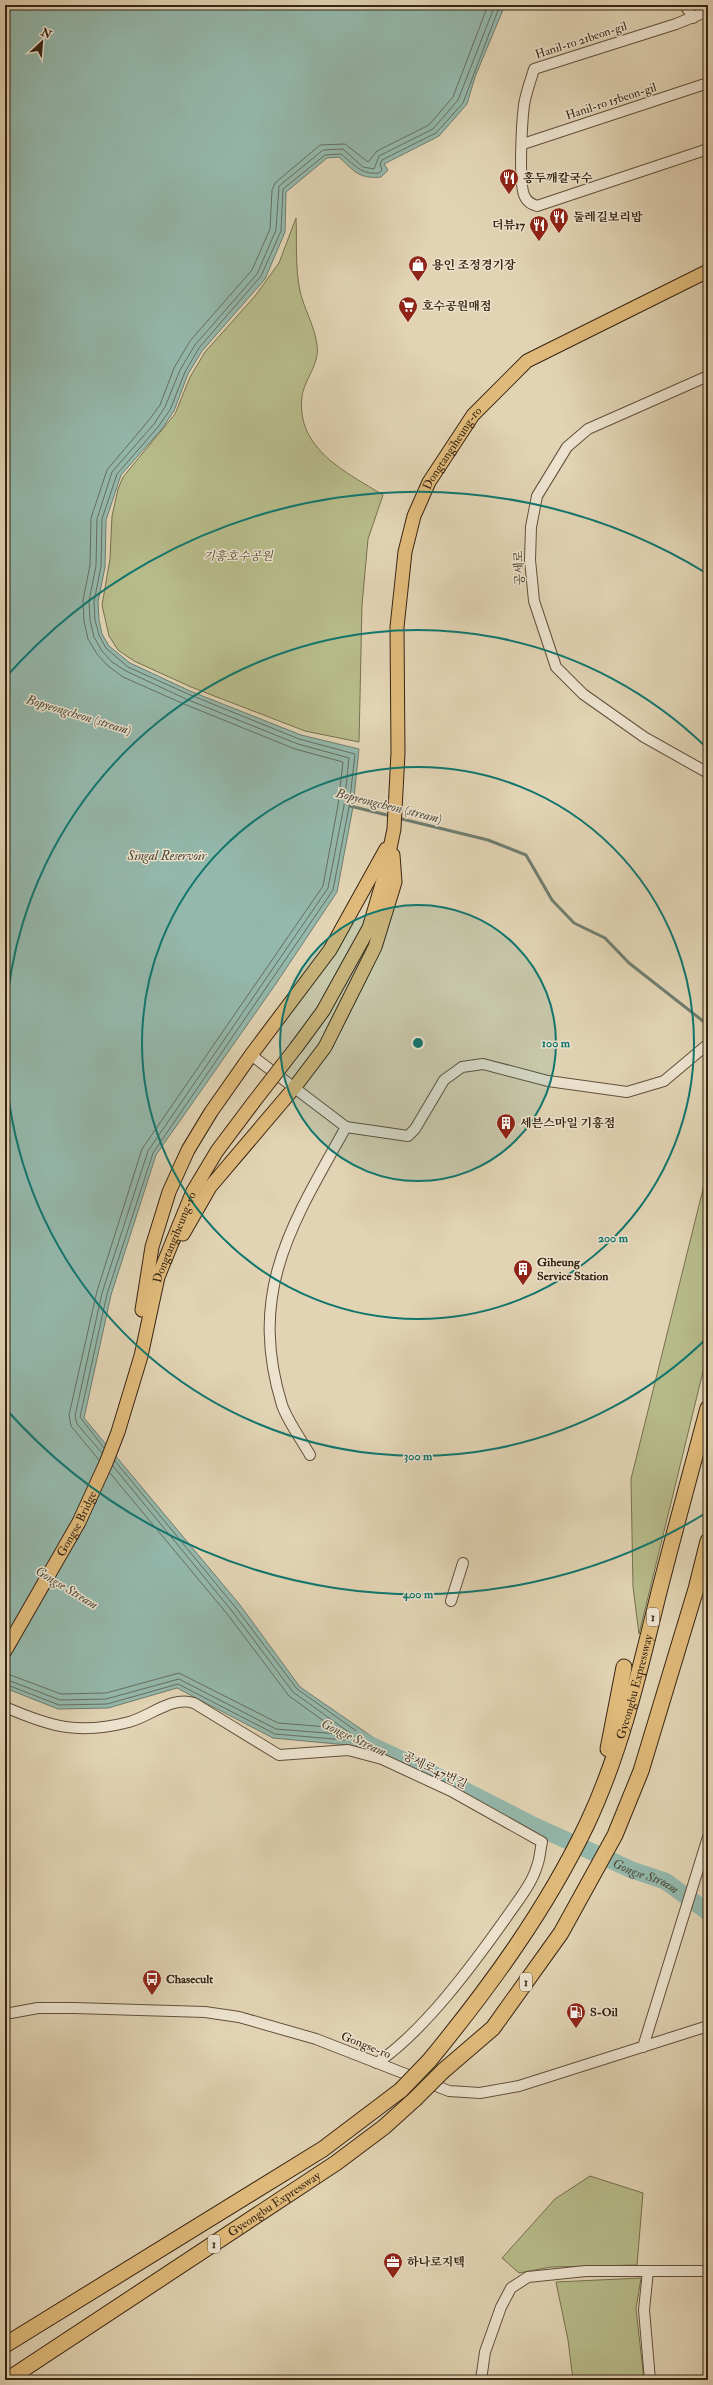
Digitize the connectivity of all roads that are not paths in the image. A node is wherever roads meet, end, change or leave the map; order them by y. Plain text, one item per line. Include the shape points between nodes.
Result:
1 (685, 5) edge
2 (707, 15) edge
3 (693, 18) junction
4 (708, 83) edge
5 (523, 144) junction
6 (708, 149) edge
7 (708, 271) edge
8 (708, 279) edge
9 (690, 280) junction
10 (708, 376) edge
11 (708, 772) edge
12 (393, 834) junction
13 (708, 1044) edge
14 (251, 1055) junction
15 (294, 1088) junction
16 (346, 1128) junction
17 (158, 1277) junction
18 (141, 1356) junction
19 (132, 1389) joint
20 (708, 1408) edge
21 (310, 1455) dead end
22 (708, 1541) edge
23 (463, 1562) dead end
24 (451, 1601) dead end
25 (5, 1651) edge
26 (624, 1667) dead end
27 (5, 1707) edge
28 (596, 1803) junction
29 (708, 1837) edge
30 (5, 2014) edge
31 (708, 2026) edge
32 (643, 2047) junction
33 (377, 2063) junction
34 (648, 2271) junction
35 (708, 2271) edge
36 (5, 2345) edge
37 (7, 2380) edge
38 (481, 2380) edge
39 (650, 2380) edge

1 - 3 street
2 - 3 street, Hanil-ro 21beon-gil
3 - 5 street, Hanil-ro 21beon-gil via 534,69 524,104
4 - 5 street, Hanil-ro 15beon-gil
5 - 6 street via 521,172 524,196 530,204 537,206
7 - 9 main road, Dongtangiheung-ro
8 - 9 main road
9 - 12 main road, Dongtangiheung-ro via 527,361 472,415 429,482 414,516 405,552 396,627 398,753
10 - 11 street, 공세로 via 588,429 567,447 537,496 531,526 530,560 534,601 556,667 583,694 644,737
12 - 14 main road via 330,950
12 - 15 main road via 395,882 375,947 325,1047
12 - 17 main road, Dongtangiheung-ro, bridge via 369,928 323,1011 217,1151 193,1191
13 - 16 street via 664,1081 627,1092 548,1081 483,1064 462,1067 444,1080 408,1136
14 - 15 street
14 - 18 main road via 210,1112 168,1192 152,1247 141,1318
15 - 16 street
15 - 17 main road via 210,1187
16 - 21 street via 305,1200 281,1254 272,1288 269,1313 269,1341 282,1406
17 - 18 main road, Dongtangiheung-ro
18 - 19 main road, Dongtangiheung-ro
19 - 25 main road, Gongse Bridge via 93,1493
20 - 28 highway, Gyeongbu Expressway / 1 via 629,1712
22 - 37 highway, Gyeongbu Expressway / 1, bridge via 641,1771 615,1834 561,1933 493,2028 384,2127 336,2163
23 - 24 street
26 - 28 highway
27 - 33 street, 공세로47번길 via 30,1719 54,1726 90,1730 130,1722 175,1701 194,1702 280,1755 348,1750 382,1759 451,1791 542,1842 537,1867 517,1902 484,1949 424,2020 399,2046
28 - 36 highway, Gyeongbu Expressway / 1, bridge via 566,1866 530,1925 473,2007 429,2061 401,2090 323,2149
29 - 32 street
30 - 33 street, Gongse-ro via 38,2008 205,2012 256,2021 316,2039
31 - 32 street, Gongse-ro
32 - 33 street, Gongse-ro via 519,2086 480,2093 449,2091
34 - 35 street
34 - 38 street via 586,2271 528,2277 511,2288 500,2307 485,2352
34 - 39 street via 644,2310

